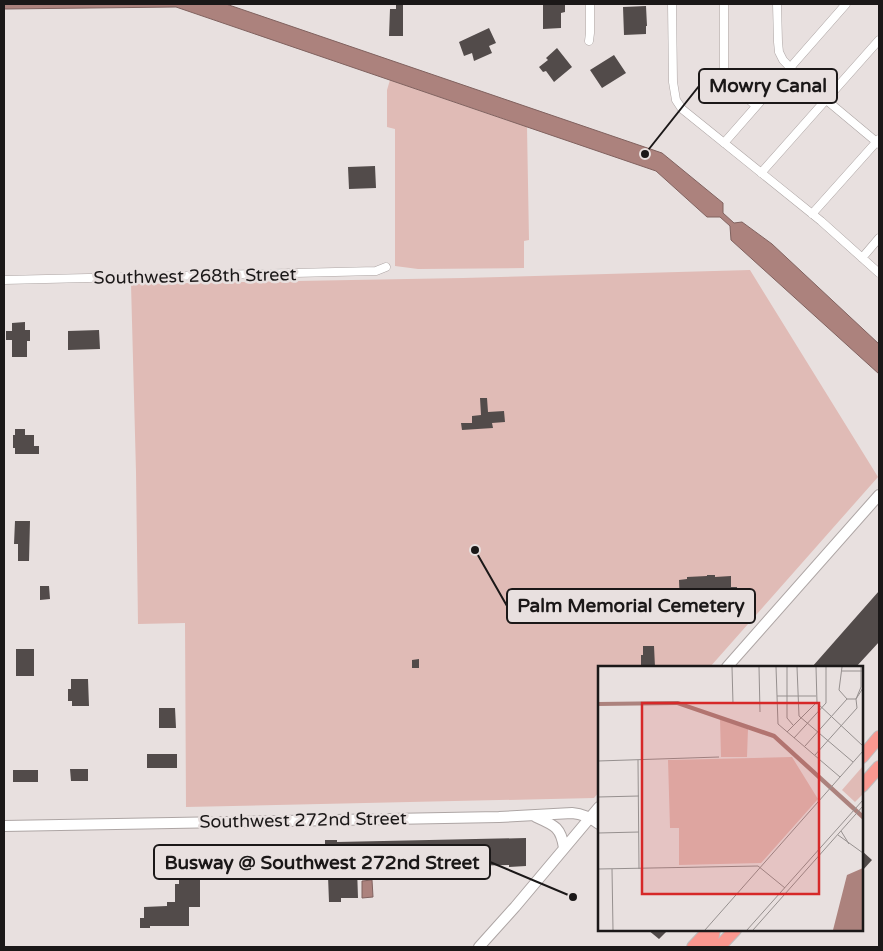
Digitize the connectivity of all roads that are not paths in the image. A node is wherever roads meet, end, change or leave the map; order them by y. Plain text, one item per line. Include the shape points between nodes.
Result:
1 (590, 4) edge
2 (672, 4) edge
3 (724, 4) edge
4 (777, 4) edge
5 (846, 4) edge
6 (879, 40) edge
7 (589, 41) dead end
8 (790, 68) junction
9 (826, 100) junction
10 (756, 106) junction
11 (878, 142) edge
12 (724, 143) junction
13 (762, 173) junction
14 (812, 214) junction
15 (879, 238) edge
16 (862, 258) junction
17 (386, 267) dead end
18 (879, 273) edge
19 (4, 280) edge
20 (879, 495) edge
21 (728, 666) edge
22 (879, 737) edge
23 (863, 756) edge
24 (879, 766) edge
25 (863, 785) edge
26 (598, 808) edge
27 (533, 815) junction
28 (590, 818) junction
29 (598, 823) edge
30 (4, 826) edge
31 (564, 848) junction
32 (708, 931) edge
33 (715, 931) edge
34 (479, 947) edge
35 (693, 947) edge
36 (707, 947) edge

1 - 7 street
2 - 12 street via 676,100 686,113
3 - 10 street via 725,76
4 - 8 street via 778,47
5 - 8 street
6 - 9 street
8 - 9 street
8 - 10 street
9 - 11 street
9 - 13 street
10 - 12 street
11 - 14 street
12 - 13 street
13 - 14 street
14 - 16 street
15 - 16 street
16 - 18 street
17 - 19 street, Southwest 268th Street via 376,271
20 - 21 street
22 - 23 highway
24 - 25 highway
26 - 28 street
27 - 28 street, Southwest 272nd Street via 572,813
27 - 30 street, Southwest 272nd Street
27 - 31 street via 557,827
28 - 29 street, Southwest 272nd Street
28 - 31 street
31 - 34 street
32 - 35 highway
33 - 36 highway

